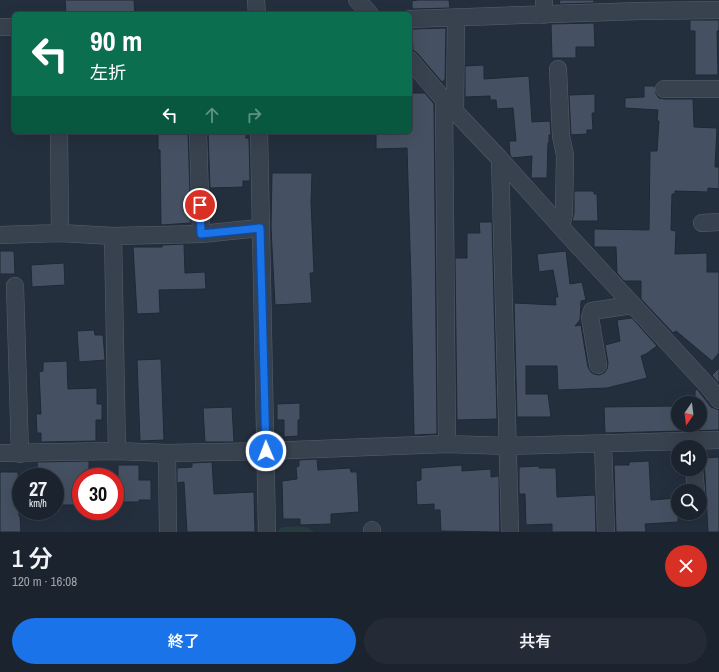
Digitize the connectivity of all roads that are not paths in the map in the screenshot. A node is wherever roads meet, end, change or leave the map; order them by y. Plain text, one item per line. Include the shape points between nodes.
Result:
1 (256, 0) edge
2 (357, 0) edge
3 (640, 5) edge
4 (690, 5) edge
5 (544, 7) edge
6 (719, 10) edge
7 (257, 12) edge
8 (368, 12) edge
9 (456, 18) junction
10 (412, 19) edge
11 (0, 27) edge
12 (12, 27) edge
13 (412, 62) edge
14 (558, 69) dead end
15 (719, 89) edge
16 (664, 90) dead end
17 (450, 106) junction
18 (59, 134) edge
19 (198, 134) edge
20 (259, 134) edge
21 (500, 159) junction
22 (719, 222) edge
23 (702, 223) dead end
24 (561, 227) junction
25 (260, 228) junction
26 (60, 233) junction
27 (201, 234) junction
28 (0, 235) edge
29 (113, 236) junction
30 (15, 286) dead end
31 (632, 304) junction
32 (598, 366) dead end
33 (719, 400) edge
34 (719, 440) edge
35 (707, 442) edge
36 (603, 443) junction
37 (447, 444) junction
38 (671, 444) edge
39 (508, 446) junction
40 (117, 450) junction
41 (266, 451) junction
42 (0, 453) edge
43 (167, 453) junction
44 (20, 454) junction
45 (168, 532) edge
46 (267, 532) edge
47 (510, 532) edge
48 (606, 532) edge

1 - 7 street
2 - 8 street
3 - 4 street
3 - 5 street
4 - 6 street
5 - 9 street
9 - 10 street
9 - 17 street
11 - 12 street
13 - 17 street
14 - 24 street via 561,136 565,155 564,213
15 - 16 street
17 - 21 street
17 - 37 street
18 - 26 street
19 - 27 street
20 - 25 street
21 - 24 street
21 - 39 street
22 - 23 street
24 - 31 street
25 - 27 street
25 - 41 street
26 - 28 street
26 - 29 street
27 - 29 street
29 - 40 street
30 - 44 street
31 - 32 street via 592,311 590,317
31 - 33 street
34 - 35 street
36 - 38 street
36 - 39 street
36 - 48 street
37 - 39 street
37 - 41 street
39 - 47 street
40 - 43 street
40 - 44 street
41 - 43 street
41 - 46 street
42 - 44 street
43 - 45 street

